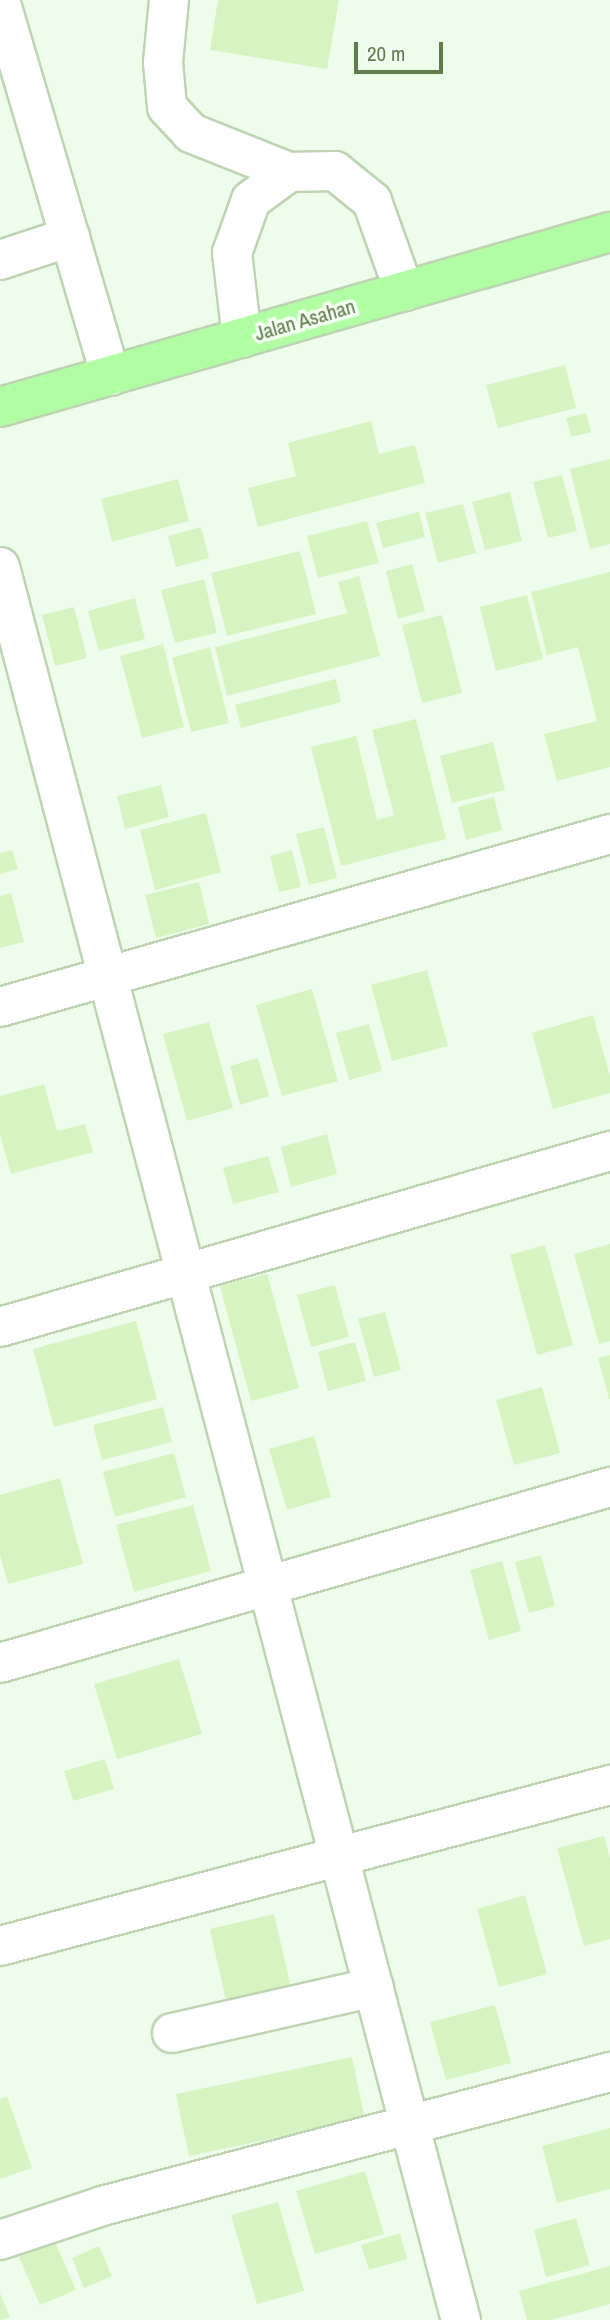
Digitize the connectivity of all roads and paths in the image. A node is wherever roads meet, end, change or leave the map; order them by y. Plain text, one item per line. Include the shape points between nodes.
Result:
1 (169, 0) edge
2 (2, 9) edge
3 (289, 172) junction
4 (610, 232) edge
5 (70, 237) junction
6 (0, 260) edge
7 (404, 291) junction
8 (242, 338) junction
9 (111, 376) junction
10 (0, 407) edge
11 (0, 567) edge
12 (610, 834) edge
13 (107, 976) junction
14 (0, 1007) edge
15 (610, 1151) edge
16 (186, 1273) junction
17 (0, 1327) edge
18 (610, 1487) edge
19 (268, 1586) junction
20 (0, 1663) edge
21 (610, 1785) edge
22 (340, 1860) junction
23 (0, 1946) edge
24 (374, 1987) junction
25 (172, 2033) dead end
26 (610, 2073) edge
27 (411, 2128) junction
28 (0, 2240) edge
29 (461, 2320) edge

1 - 3 street via 163,62 167,107 191,133
2 - 5 street
3 - 7 street via 335,171 372,201
3 - 8 street via 251,200 232,253
4 - 7 main road, Jalan Asahan
5 - 6 street
5 - 9 street
7 - 8 main road, Jalan Asahan
8 - 9 main road, Jalan Asahan
9 - 10 main road, Jalan Asahan
11 - 13 street
12 - 13 street
13 - 14 street
13 - 16 street
15 - 16 street
16 - 17 street
16 - 19 street
18 - 19 street
19 - 20 street
19 - 22 street
21 - 22 street
22 - 23 street
22 - 24 street
24 - 25 street
24 - 27 street
26 - 27 street
27 - 28 street via 102,2206
27 - 29 street

